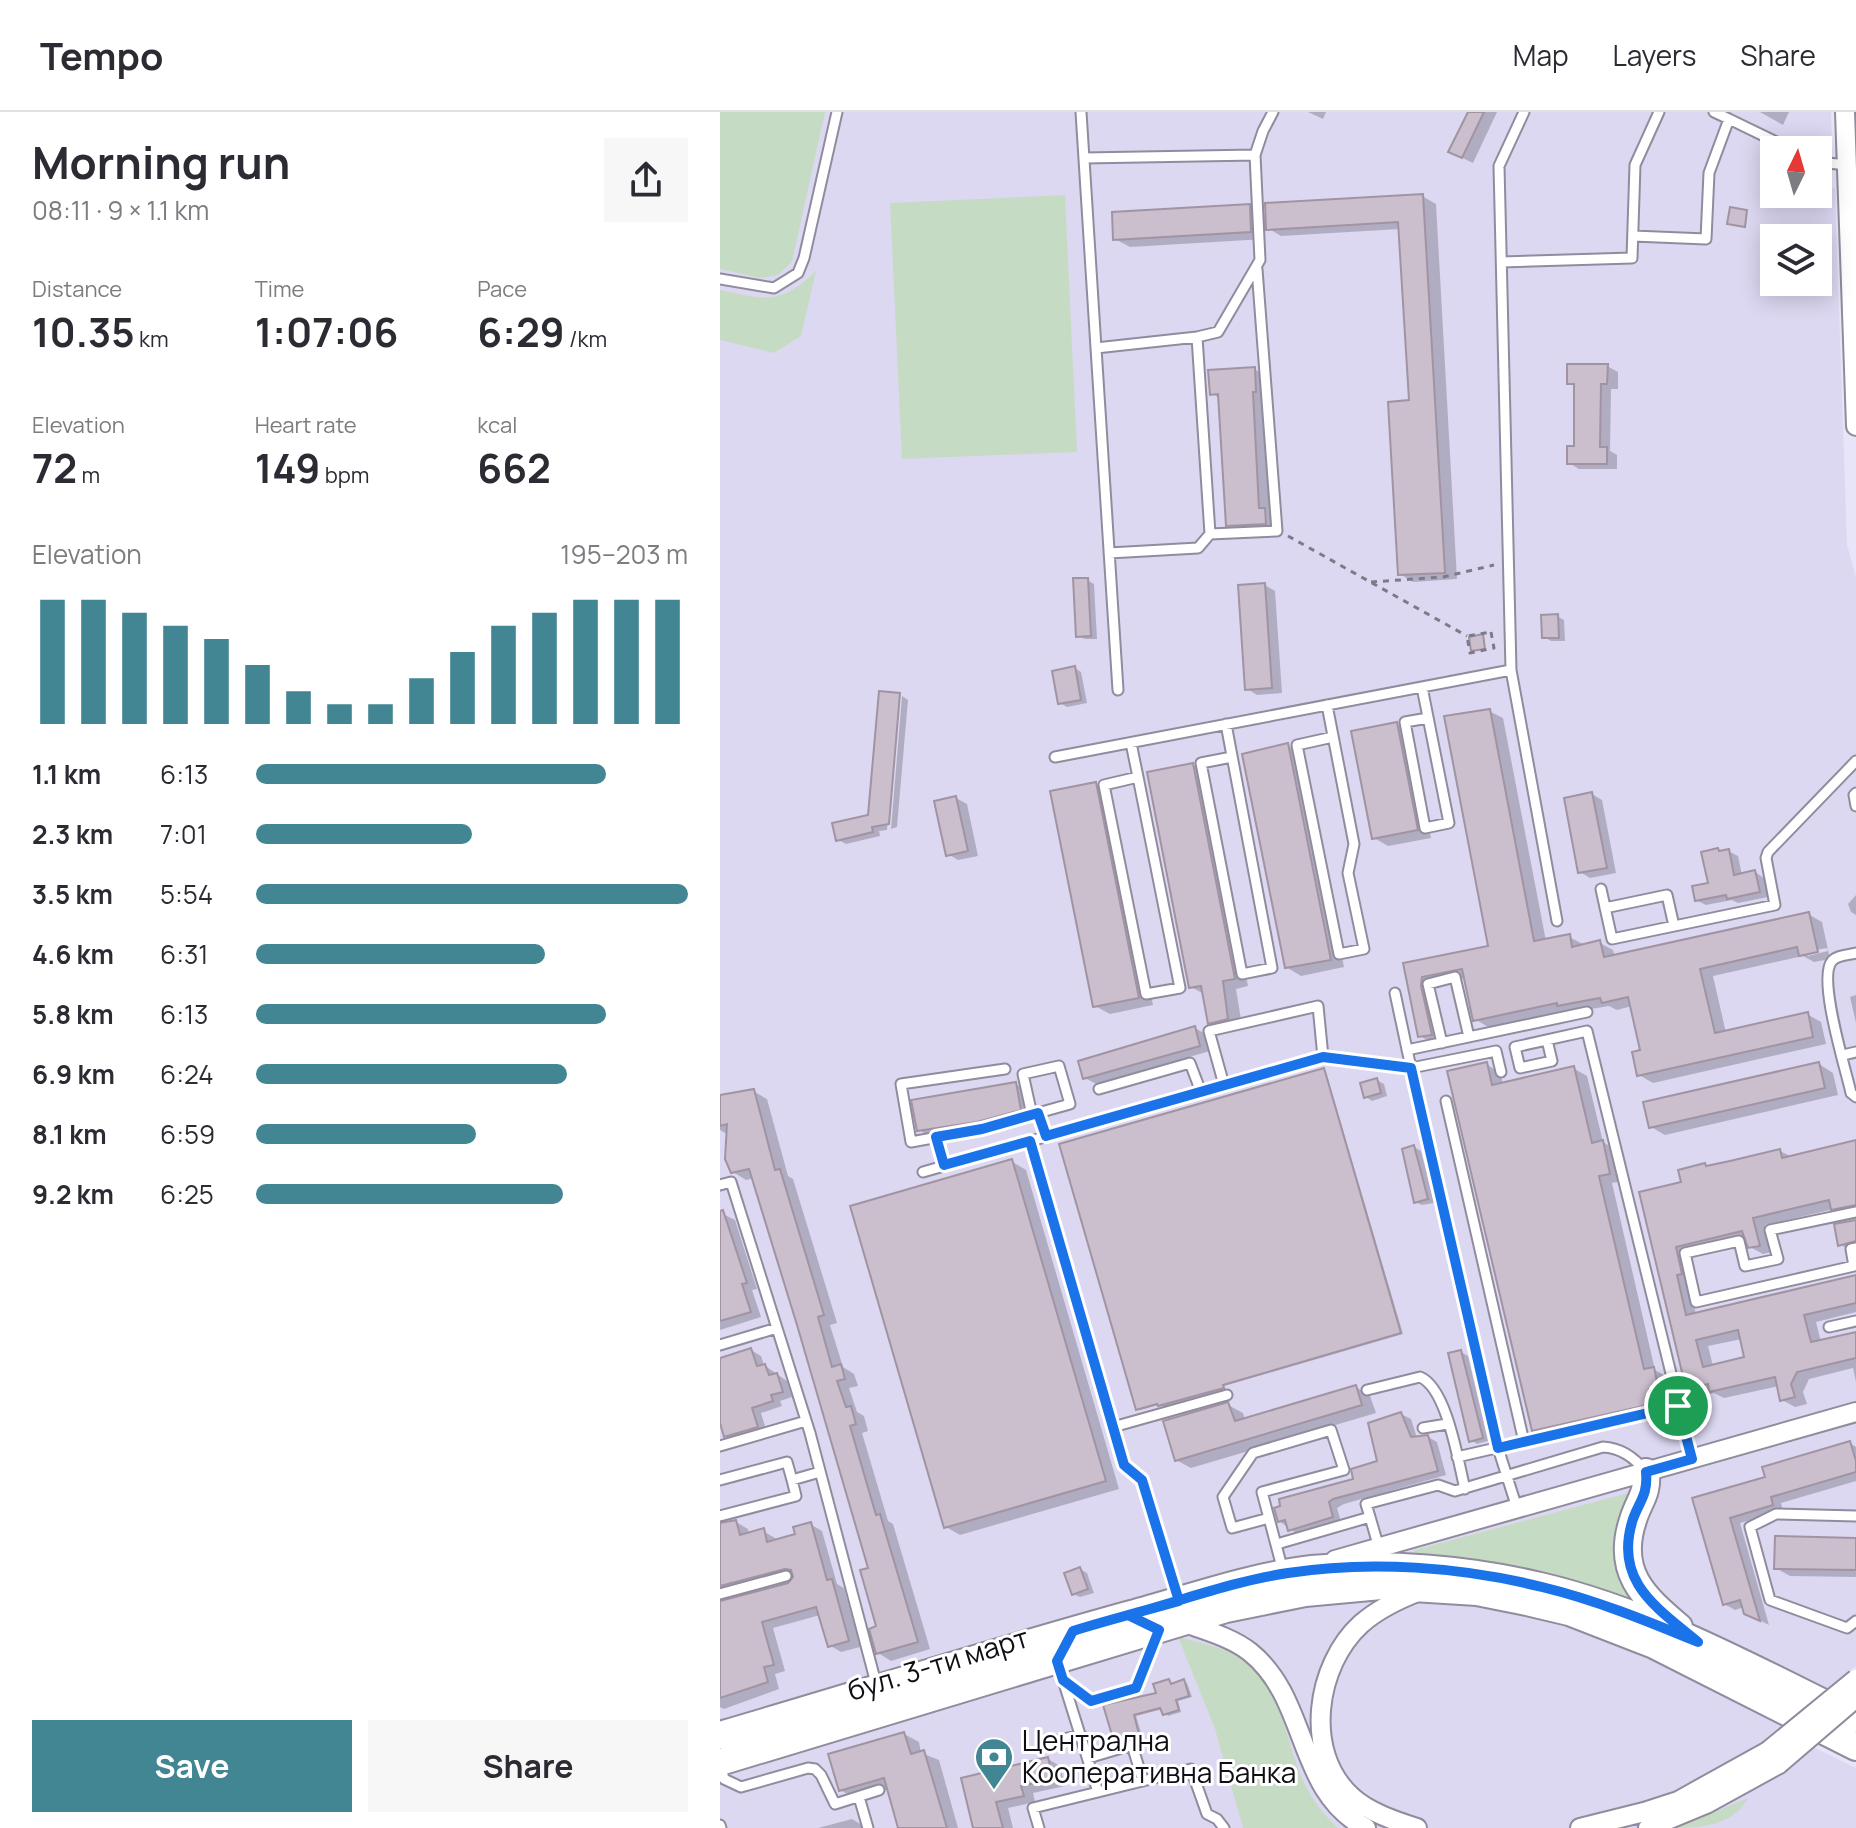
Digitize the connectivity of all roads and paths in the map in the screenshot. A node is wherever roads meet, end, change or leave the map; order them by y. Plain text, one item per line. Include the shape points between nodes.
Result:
1 (837, 112) edge
2 (1081, 112) edge
3 (1273, 112) edge
4 (1524, 112) edge
5 (1659, 112) edge
6 (1714, 112) edge
7 (1845, 112) edge
8 (1729, 119) junction
9 (1764, 136) edge
10 (1255, 155) junction
11 (1084, 158) junction
12 (1832, 163) edge
13 (1847, 165) junction
14 (1852, 191) edge
15 (1633, 236) junction
16 (1502, 262) junction
17 (1257, 269) junction
18 (720, 279) edge
19 (1197, 337) junction
20 (1096, 348) junction
21 (1856, 426) edge
22 (1277, 531) junction
23 (1210, 534) junction
24 (1109, 553) junction
25 (1509, 562) junction
26 (1371, 582) junction
27 (1467, 636) junction
28 (1511, 670) junction
29 (1422, 687) junction
30 (1118, 690) dead end
31 (1327, 705) junction
32 (1428, 718) junction
33 (1226, 724) junction
34 (1333, 737) junction
35 (1131, 743) junction
36 (1055, 757) dead end
37 (1232, 757) junction
38 (1856, 761) edge
39 (1138, 777) junction
40 (1856, 793) edge
41 (1856, 806) edge
42 (1601, 889) dead end
43 (1605, 908) junction
44 (1557, 921) dead end
45 (1674, 926) junction
46 (1856, 953) edge
47 (1395, 993) dead end
48 (1587, 1012) dead end
49 (1469, 1037) junction
50 (1547, 1040) dead end
51 (1442, 1043) junction
52 (1407, 1050) junction
53 (1856, 1052) edge
54 (1843, 1055) junction
55 (1323, 1057) junction
56 (1411, 1068) junction
57 (1005, 1069) dead end
58 (1501, 1072) dead end
59 (1224, 1085) junction
60 (1099, 1089) dead end
61 (1201, 1092) junction
62 (1854, 1094) edge
63 (1446, 1101) dead end
64 (1035, 1114) junction
65 (1046, 1136) junction
66 (936, 1137) junction
67 (1030, 1141) junction
68 (944, 1165) junction
69 (923, 1172) dead end
70 (720, 1185) edge
71 (1856, 1212) edge
72 (1856, 1248) edge
73 (1856, 1321) edge
74 (1829, 1327) dead end
75 (777, 1328) junction
76 (720, 1345) edge
77 (1367, 1390) dead end
78 (1227, 1395) dead end
79 (1678, 1406) junction
80 (1856, 1412) edge
81 (806, 1421) junction
82 (1447, 1424) junction
83 (1113, 1427) junction
84 (1423, 1428) dead end
85 (1524, 1442) junction
86 (720, 1446) edge
87 (1498, 1448) junction
88 (1457, 1457) junction
89 (1692, 1459) junction
90 (820, 1472) junction
91 (1646, 1472) junction
92 (1507, 1478) junction
93 (720, 1480) edge
94 (792, 1480) junction
95 (1465, 1489) junction
96 (1517, 1508) junction
97 (720, 1516) edge
98 (1856, 1516) edge
99 (1370, 1517) junction
100 (1269, 1518) junction
101 (1277, 1544) junction
102 (1379, 1548) junction
103 (1284, 1573) junction
104 (786, 1576) dead end
105 (1425, 1588) junction
106 (720, 1594) edge
107 (1173, 1618) junction
108 (1856, 1621) edge
109 (1698, 1642) junction
110 (1065, 1653) junction
111 (1856, 1679) edge
112 (1856, 1698) edge
113 (881, 1701) junction
114 (1856, 1719) edge
115 (720, 1735) edge
116 (1081, 1735) junction
117 (1059, 1740) dead end
118 (1856, 1747) edge
119 (1774, 1757) junction
120 (1088, 1758) junction
121 (720, 1763) edge
122 (1143, 1781) junction
123 (879, 1790) dead end
124 (1098, 1792) junction
125 (859, 1797) junction
126 (868, 1828) edge
127 (1039, 1828) edge
128 (1224, 1828) edge
129 (1366, 1828) edge
130 (1417, 1828) edge
131 (1580, 1828) edge
132 (1648, 1828) edge

1 - 18 lane via 798,273 774,288
2 - 11 lane
3 - 10 lane
4 - 16 lane via 1499,166
5 - 15 lane via 1635,165
6 - 8 lane
7 - 13 street
8 - 9 lane
8 - 15 lane via 1709,173 1706,239
10 - 11 lane
10 - 17 lane
11 - 20 lane
12 - 13 lane
13 - 14 street
14 - 21 street
15 - 16 lane via 1632,258
16 - 25 lane
17 - 19 lane via 1218,332
17 - 22 lane
19 - 20 lane
19 - 23 lane
20 - 24 lane
22 - 23 lane
22 - 26 path
23 - 24 lane via 1198,548
24 - 30 lane
25 - 26 path via 1443,577
25 - 28 lane
26 - 27 path
27 - 27 path via 1470,653 1494,648 1491,632
28 - 29 lane
28 - 44 lane
29 - 31 lane
29 - 32 lane
31 - 33 lane
31 - 34 lane
32 - 32 lane via 1405,722 1425,828 1449,823
33 - 35 lane
33 - 37 lane
34 - 34 lane via 1297,745 1339,954 1364,949 1348,873 1354,844
35 - 36 lane
35 - 39 lane
37 - 37 lane via 1201,763 1242,974 1272,968
38 - 45 lane via 1768,852 1775,905
39 - 39 lane via 1104,785 1146,994 1180,988
40 - 41 lane
42 - 43 lane
43 - 45 lane via 1667,895
43 - 45 lane via 1612,939
46 - 54 lane via 1836,958 1828,977
47 - 52 lane
48 - 49 lane
49 - 51 lane
49 - 51 lane via 1455,977 1428,984
50 - 79 lane via 1587,1031
51 - 52 lane
52 - 56 lane
53 - 54 lane
54 - 62 lane
55 - 56 lane
55 - 59 lane
55 - 59 lane via 1318,1006 1209,1031
56 - 58 lane via 1496,1051
56 - 87 lane
57 - 66 lane via 901,1084 911,1142
59 - 61 lane
60 - 61 lane via 1190,1063
61 - 65 lane
63 - 85 lane
64 - 64 lane via 1023,1074 1059,1066 1070,1104
64 - 65 lane
64 - 66 lane
65 - 67 lane
66 - 68 lane
67 - 68 lane
67 - 83 lane
68 - 69 lane
70 - 75 lane via 731,1182
71 - 72 lane via 1770,1230 1778,1259 1745,1266 1739,1241 1685,1253 1696,1302 1854,1266 1851,1249
73 - 74 lane
75 - 76 lane
75 - 81 lane
77 - 82 lane via 1420,1377 1440,1397
78 - 83 lane
79 - 85 lane
79 - 89 lane
80 - 89 street
81 - 86 lane
81 - 90 lane
82 - 84 lane
82 - 88 lane
83 - 107 lane via 1124,1465 1142,1480
85 - 87 lane
87 - 88 lane
87 - 92 lane
88 - 95 lane
89 - 91 street
90 - 94 lane
90 - 113 lane
91 - 92 lane via 1625,1453 1603,1447
91 - 96 street
91 - 109 main road via 1647,1489 1628,1542 1632,1574 1649,1602
92 - 95 lane
92 - 96 lane
93 - 94 lane via 787,1462
94 - 97 lane via 796,1496
95 - 99 lane via 1438,1485 1366,1504
96 - 102 street
98 - 108 lane via 1776,1514 1750,1527 1770,1600 1847,1628
99 - 101 lane
99 - 102 lane
100 - 100 lane via 1232,1528 1223,1497 1253,1453 1331,1430 1344,1470 1262,1492
100 - 101 lane
101 - 103 lane
102 - 103 street
103 - 107 main road, бул. 3-ти март
103 - 109 main road, бул. 3-ти март via 1389,1568 1507,1579 1597,1603
104 - 106 lane
105 - 107 main road, бул. 3-ти март via 1305,1593
105 - 118 main road, бул. 3-ти март via 1527,1602 1615,1628
105 - 130 street via 1376,1613 1339,1649 1328,1672 1321,1726 1333,1771 1352,1798
107 - 110 main road, бул. 3-ти март
107 - 110 main road, бул. 3-ти март via 1128,1615
107 - 110 lane via 1136,1688 1091,1701
107 - 129 street via 1233,1642 1264,1666 1286,1698 1330,1799
109 - 114 main road, бул. 3-ти март
110 - 113 main road, бул. 3-ти март
110 - 116 lane
111 - 119 street, bridge
112 - 119 street, bridge
113 - 115 main road, бул. 3-ти март
113 - 121 main road, бул. 3-ти март
116 - 117 lane
116 - 120 lane
119 - 131 street via 1678,1801
119 - 132 street via 1692,1811
120 - 122 lane via 1132,1745
120 - 124 lane
121 - 125 lane via 724,1779 741,1787 808,1768 821,1775 835,1804
122 - 124 lane
122 - 128 lane via 1191,1769 1207,1814
123 - 125 lane
124 - 127 lane via 1033,1808
125 - 126 lane

